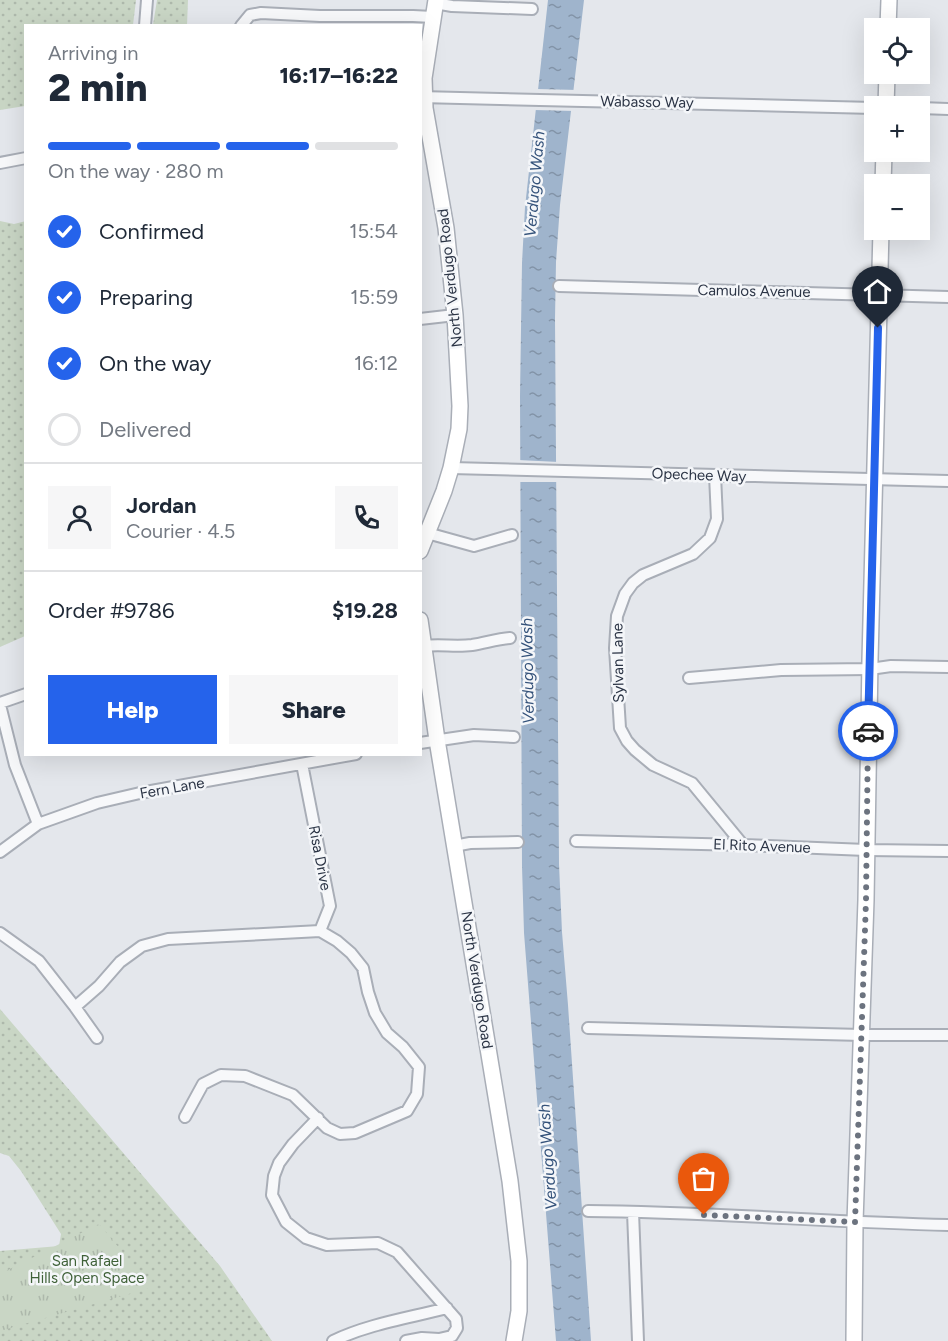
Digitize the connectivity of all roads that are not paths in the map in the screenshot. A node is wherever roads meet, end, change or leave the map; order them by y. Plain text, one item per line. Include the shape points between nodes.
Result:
1 (147, 0) edge
2 (889, 0) edge
3 (435, 7) edge
4 (532, 9) dead end
5 (888, 18) edge
6 (145, 24) edge
7 (243, 24) edge
8 (422, 97) edge
9 (864, 108) edge
10 (930, 108) edge
11 (948, 109) edge
12 (24, 158) edge
13 (0, 163) edge
14 (881, 240) edge
15 (560, 286) dead end
16 (879, 294) junction
17 (948, 297) edge
18 (455, 315) junction
19 (422, 319) edge
20 (451, 468) junction
21 (715, 475) junction
22 (875, 480) junction
23 (948, 481) edge
24 (427, 533) junction
25 (512, 535) dead end
26 (422, 546) edge
27 (422, 637) edge
28 (510, 638) dead end
29 (423, 646) junction
30 (948, 667) edge
31 (870, 669) junction
32 (689, 678) dead end
33 (24, 695) edge
34 (0, 704) edge
35 (514, 737) dead end
36 (436, 740) junction
37 (422, 743) edge
38 (346, 756) edge
39 (302, 765) junction
40 (38, 824) junction
41 (576, 841) dead end
42 (519, 842) dead end
43 (742, 845) junction
44 (454, 846) junction
45 (866, 850) junction
46 (948, 851) edge
47 (0, 852) edge
48 (320, 931) junction
49 (0, 933) edge
50 (75, 1007) junction
51 (588, 1028) dead end
52 (862, 1035) junction
53 (948, 1035) edge
54 (97, 1038) dead end
55 (185, 1117) dead end
56 (318, 1118) junction
57 (588, 1211) dead end
58 (633, 1212) junction
59 (855, 1222) junction
60 (948, 1225) edge
61 (447, 1308) junction
62 (333, 1341) edge
63 (406, 1341) edge
64 (514, 1341) edge
65 (638, 1341) edge
66 (854, 1341) edge

1 - 6 street
2 - 5 main road
3 - 4 street
3 - 7 street via 413,16 261,13 250,15
3 - 8 main road, North Verdugo Road
8 - 9 street, Wabasso Way
8 - 18 main road, North Verdugo Road via 446,228
10 - 11 street
12 - 13 street
14 - 16 main road
15 - 16 street, Camulos Avenue
16 - 17 street, Camulos Avenue
16 - 22 main road
18 - 19 street
18 - 20 main road, North Verdugo Road via 460,406
20 - 21 street, Opechee Way
20 - 24 main road, North Verdugo Road
21 - 22 street, Opechee Way
21 - 43 street, Sylvan Lane via 717,519 710,538 693,554 643,575 625,594 617,616 615,648 620,728 631,745 653,765 692,783
22 - 23 street, Opechee Way
22 - 31 main road
24 - 25 street via 474,546
24 - 26 main road, North Verdugo Road
27 - 29 main road, North Verdugo Road
28 - 29 street via 472,645
29 - 36 main road, North Verdugo Road
30 - 31 street
31 - 32 street via 781,670
31 - 45 main road
33 - 34 street
34 - 40 street via 15,765
35 - 36 street via 474,735
36 - 37 street
36 - 44 main road, North Verdugo Road
38 - 39 street, Fern Lane
39 - 40 street, Fern Lane via 97,802
39 - 48 street, Risa Drive via 330,906
40 - 47 street, Fern Lane
41 - 43 street, El Rito Avenue
42 - 44 street
43 - 45 street, El Rito Avenue
44 - 64 main road, North Verdugo Road via 516,1227 520,1287
45 - 46 street, El Rito Avenue
45 - 52 main road
48 - 50 street via 168,939 142,946
48 - 56 street via 351,953 363,968 375,1013 387,1033 419,1067 417,1094 407,1111 355,1133 340,1134
49 - 50 street via 39,961
50 - 54 street
51 - 52 street
52 - 53 street
52 - 59 main road
55 - 56 street via 203,1084 221,1075 245,1076 293,1095
56 - 61 street via 279,1163 274,1176 272,1195 286,1221 306,1238 327,1245 378,1243 397,1252
57 - 58 street
58 - 59 street
58 - 65 street
59 - 60 street
59 - 66 main road
61 - 62 street via 372,1326
61 - 63 street via 458,1325 452,1336

